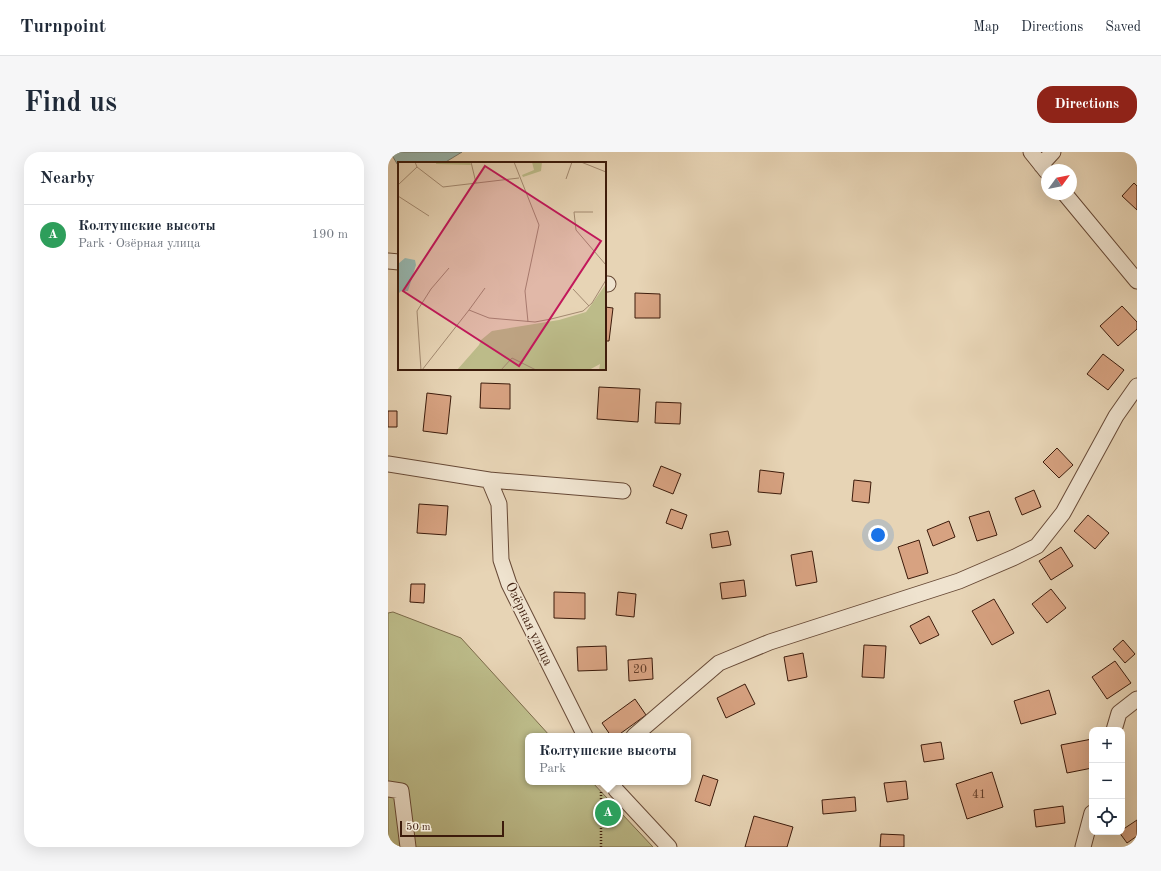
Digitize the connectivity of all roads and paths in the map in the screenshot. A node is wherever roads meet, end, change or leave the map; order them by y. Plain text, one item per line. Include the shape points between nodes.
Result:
1 (1031, 152) edge
2 (1053, 152) edge
3 (1041, 164) edge
4 (1046, 164) edge
5 (1070, 200) edge
6 (388, 261) edge
7 (398, 262) edge
8 (1137, 281) edge
9 (1137, 386) edge
10 (388, 464) edge
11 (489, 480) junction
12 (623, 491) dead end
13 (1137, 699) edge
14 (1115, 727) edge
15 (584, 733) edge
16 (638, 733) edge
17 (606, 786) edge
18 (388, 789) edge
19 (1089, 824) edge
20 (408, 847) edge
21 (600, 847) edge
22 (669, 847) edge
23 (1083, 847) edge

1 - 3 street
2 - 4 street
5 - 8 street
6 - 7 street
9 - 16 street via 1116,416 1064,513 1037,546 959,581 770,642 719,664
10 - 11 street
11 - 12 street
11 - 15 street, Озёрная улица via 499,504 501,560 509,584
13 - 14 street via 1119,713
17 - 21 path
17 - 22 street via 616,790
18 - 20 street via 401,791
19 - 23 street

